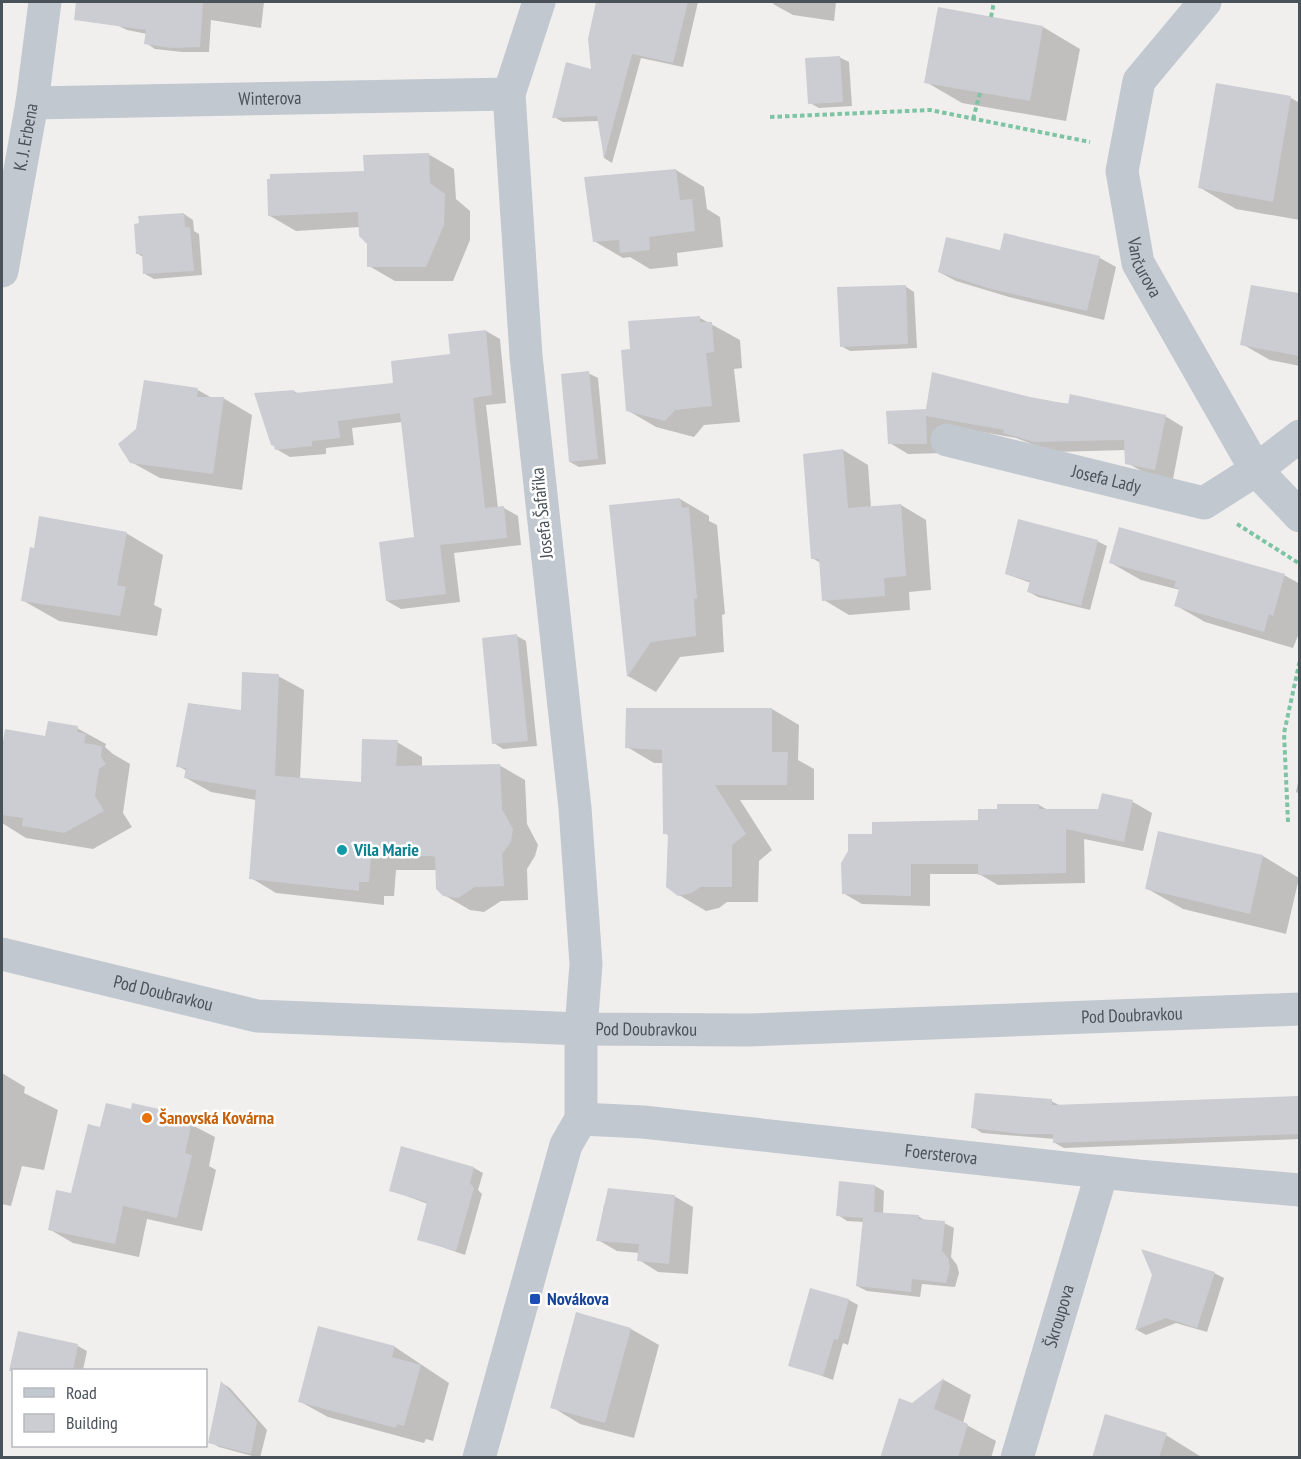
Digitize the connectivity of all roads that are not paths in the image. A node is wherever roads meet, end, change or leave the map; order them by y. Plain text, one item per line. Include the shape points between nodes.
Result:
1 (45, 2) edge
2 (539, 2) edge
3 (1205, 2) edge
4 (509, 94) junction
5 (32, 103) junction
6 (2, 271) edge
7 (1299, 436) edge
8 (947, 440) dead end
9 (1256, 470) junction
10 (1299, 516) edge
11 (2, 954) edge
12 (1299, 1009) edge
13 (580, 1029) junction
14 (580, 1119) junction
15 (1102, 1172) junction
16 (1299, 1190) edge
17 (479, 1458) edge
18 (1017, 1458) edge

1 - 5 street, K. J. Erbena
2 - 4 street, Josefa Šafaříka
3 - 9 street, Vančurova via 1139,81 1122,171 1138,263
4 - 5 street, Winterova
4 - 13 street, Josefa Šafaříka via 526,356 575,808 586,964
5 - 6 street, K. J. Erbena
7 - 9 street
8 - 9 street, Josefa Lady via 1204,503
9 - 10 street, Vančurova
11 - 13 street, Pod Doubravkou via 257,1016
12 - 13 street, Pod Doubravkou via 748,1030
13 - 14 street
14 - 15 street, Foersterova via 643,1122
14 - 17 street via 566,1145
15 - 16 street, Foersterova
15 - 18 street, Škroupova

